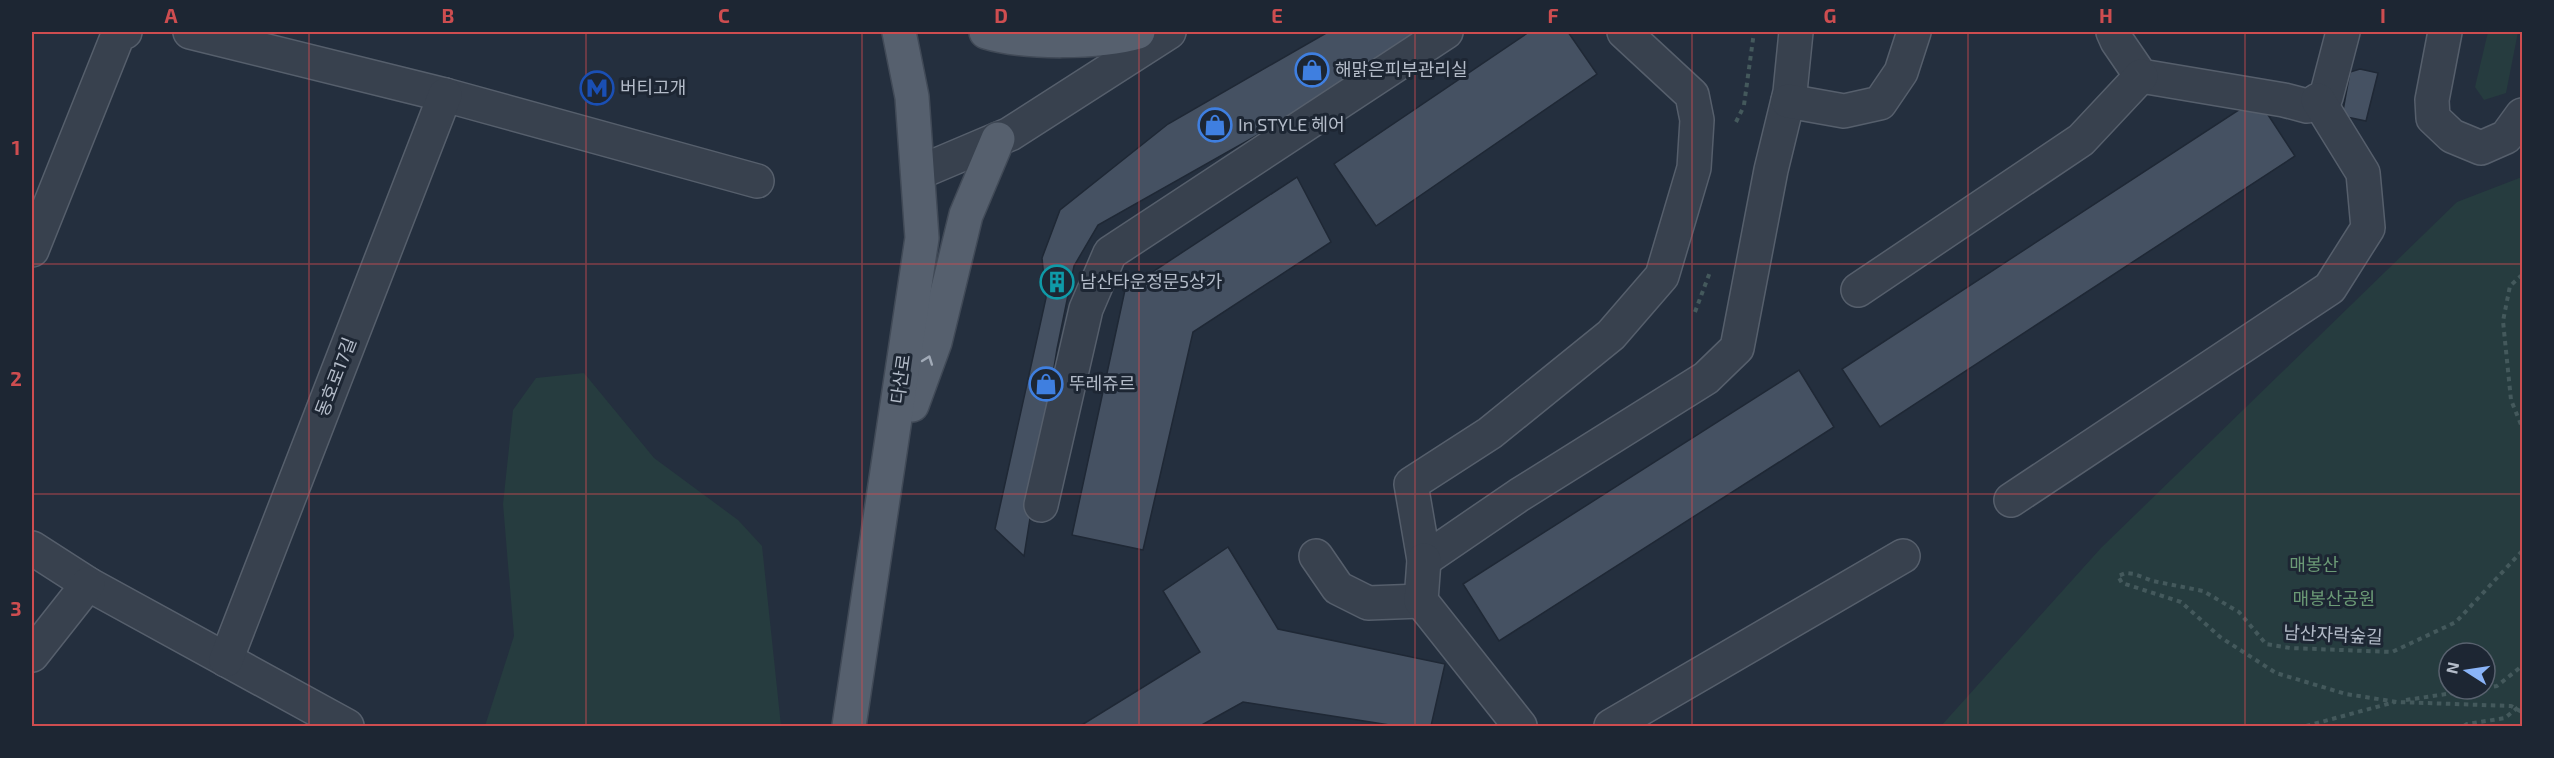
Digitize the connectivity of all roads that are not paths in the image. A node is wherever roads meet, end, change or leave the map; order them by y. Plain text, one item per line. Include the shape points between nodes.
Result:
1 (125, 32) edge
2 (190, 32) edge
3 (899, 32) edge
4 (986, 32) edge
5 (1138, 32) edge
6 (1169, 32) edge
7 (1446, 32) edge
8 (1624, 32) edge
9 (1796, 32) edge
10 (1914, 32) edge
11 (2113, 32) edge
12 (2343, 32) edge
13 (2445, 32) edge
14 (2141, 76) junction
15 (445, 95) junction
16 (2318, 100) junction
17 (1788, 101) junction
18 (2523, 115) edge
19 (998, 139) junction
20 (918, 173) junction
21 (757, 181) dead end
22 (32, 250) edge
23 (1858, 290) dead end
24 (887, 474) junction
25 (2011, 500) dead end
26 (1041, 505) dead end
27 (32, 548) edge
28 (1316, 556) dead end
29 (1903, 556) dead end
30 (1424, 560) junction
31 (88, 584) junction
32 (1421, 601) junction
33 (32, 655) edge
34 (226, 660) junction
35 (347, 726) edge
36 (849, 726) edge
37 (1520, 726) edge
38 (1611, 726) edge

1 - 22 street via 118,35
2 - 15 street
3 - 20 main road, 다산로 via 912,97
4 - 5 main road via 1065,41
6 - 19 street
7 - 26 street via 1110,253 1086,309
8 - 30 street via 1692,94 1697,120 1694,168 1662,276 1611,335 1490,433 1411,484
9 - 17 street
10 - 17 street via 1901,72 1880,102 1844,111
11 - 14 street
12 - 16 street via 2326,97
13 - 18 street via 2432,100 2433,118 2452,136 2481,148 2506,137
14 - 16 street via 2307,106
14 - 23 street via 2081,140
15 - 21 street
15 - 34 street, 동호로17길
16 - 25 street via 2363,172 2368,228 2330,288
17 - 30 street via 1737,348 1706,378 1519,495
19 - 20 street
24 -> 19 main road via 935,342 966,214
20 - 24 main road, 다산로 via 922,238
24 - 36 main road, 다산로
27 - 31 street
28 - 32 street via 1338,588 1368,603
29 - 38 street
30 - 32 street
31 - 33 street
31 - 34 street
32 - 37 street
34 - 35 street

